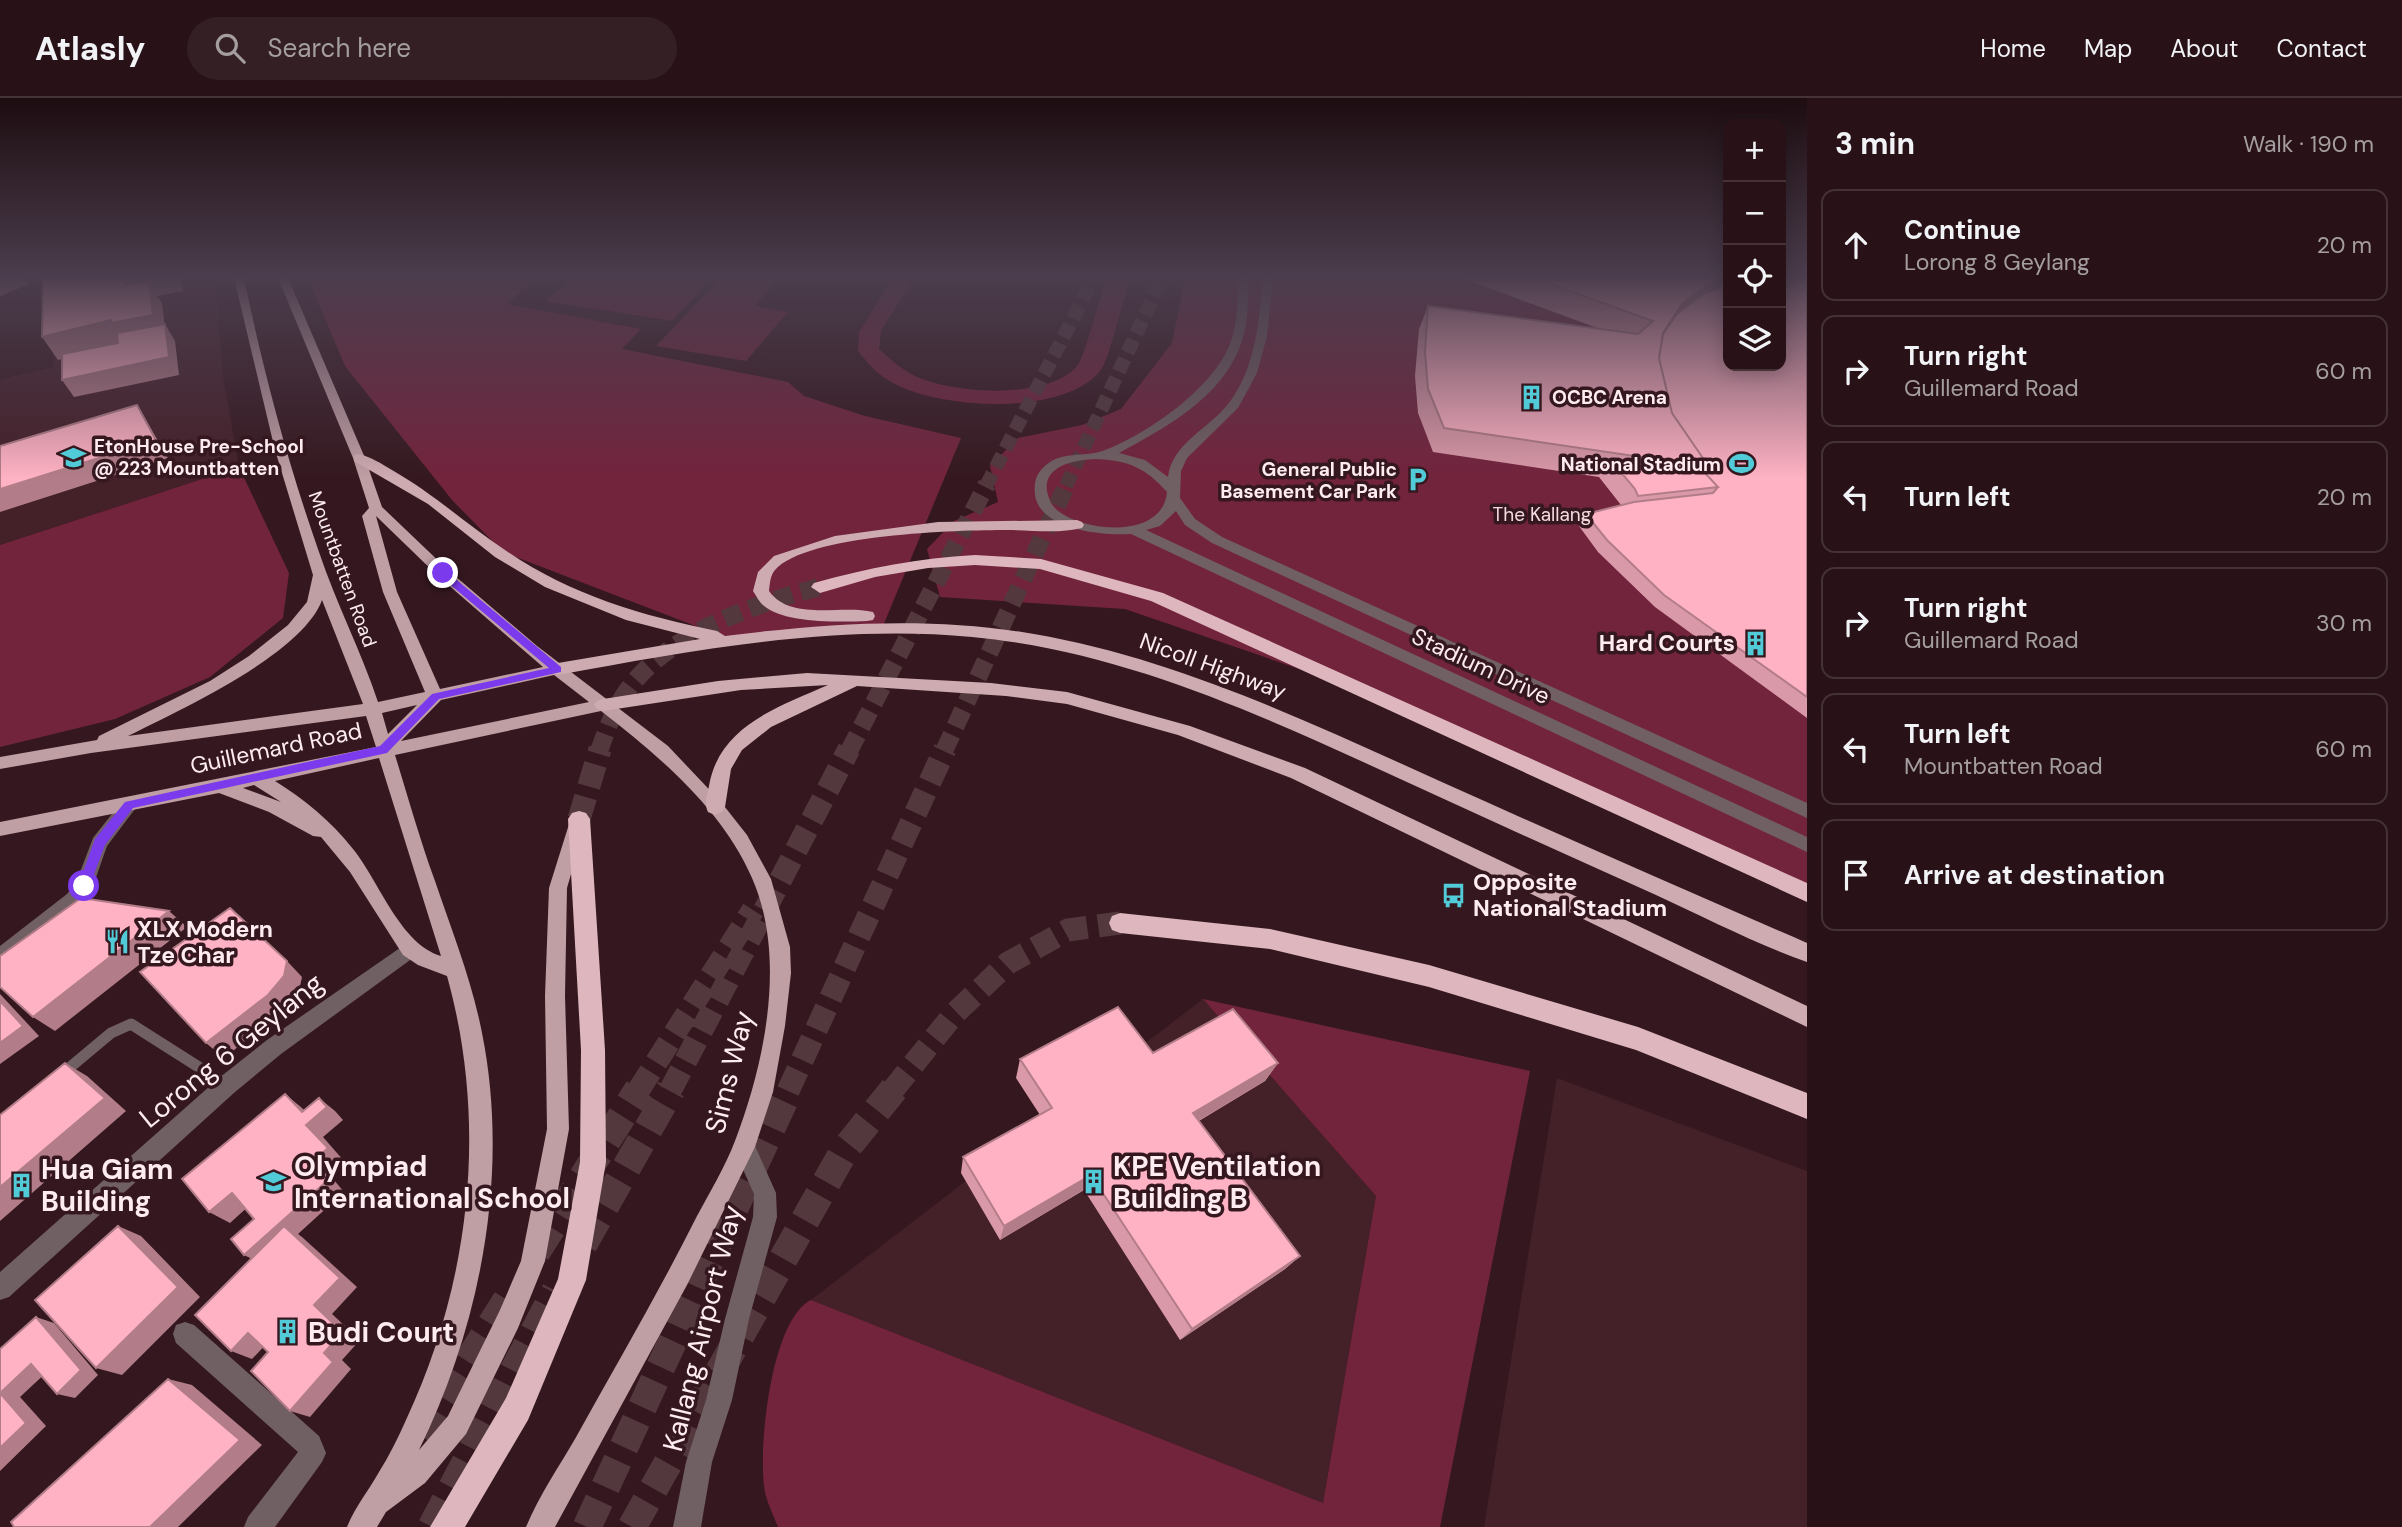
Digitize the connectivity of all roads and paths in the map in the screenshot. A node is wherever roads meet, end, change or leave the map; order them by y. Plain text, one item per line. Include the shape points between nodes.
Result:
1 (255, 345) edge
2 (311, 345) edge
3 (1235, 345) edge
4 (1260, 345) edge
5 (1106, 455) junction
6 (359, 458) junction
7 (1172, 494) junction
8 (376, 508) junction
9 (1077, 526) junction
10 (1134, 530) junction
11 (319, 576) junction
12 (820, 587) tunnel mouth
13 (732, 640) junction
14 (1118, 657) junction
15 (558, 669) junction
16 (855, 680) junction
17 (435, 696) junction
18 (603, 705) junction
19 (372, 709) junction
20 (91, 747) junction
21 (383, 750) junction
22 (0, 763) edge
23 (255, 778) junction
24 (220, 785) junction
25 (129, 805) junction
26 (715, 807) junction
27 (1807, 811) edge
28 (579, 819) joint
29 (0, 829) edge
30 (331, 838) junction
31 (1807, 845) edge
32 (1807, 893) edge
33 (1120, 923) tunnel mouth
34 (410, 949) junction
35 (1807, 953) edge
36 (0, 957) edge
37 (454, 970) junction
38 (1807, 1017) edge
39 (51, 1083) edge
40 (227, 1085) junction
41 (1807, 1106) edge
42 (744, 1147) junction
43 (0, 1288) edge
44 (185, 1334) dead end
45 (377, 1504) junction
46 (258, 1527) edge
47 (361, 1527) edge
48 (446, 1527) edge
49 (540, 1527) edge
50 (687, 1527) edge

1 - 11 main road, Mountbatten Road via 280,449
2 - 6 main road
3 - 5 street, Stadium Drive via 1213,380 1164,424
4 - 7 street, Stadium Drive via 1248,385 1221,421 1181,457
5 - 7 street, Stadium Drive via 1135,460 1158,473
5 - 9 street, Stadium Drive via 1061,461 1046,472 1040,485 1043,500 1056,515
6 - 8 main road
6 - 13 highway via 434,501 500,554 541,579 632,617
7 - 10 street, Stadium Drive via 1168,512 1155,523
7 - 27 street, Stadium Drive via 1190,522 1217,540
8 - 15 main road via 443,573
8 - 17 main road via 369,516 390,592
9 - 10 street, Stadium Drive via 1105,532
9 - 14 highway via 916,528 855,536 782,558 767,569 760,587 778,607 795,612 989,621 1064,635
10 - 31 street, Stadium Drive
11 - 19 main road, Mountbatten Road
11 - 20 main road via 314,603 293,629 254,660 178,705
12 - 32 highway via 874,572 975,560 1041,564 1157,597
13 - 14 highway, Nicoll Highway via 783,633 913,628 1040,640
13 - 15 highway, Nicoll Highway
14 - 35 highway, Nicoll Highway via 1197,682 1313,731
15 - 17 main road, Guillemard Road
15 - 18 main road, Sims Way
16 - 18 highway via 786,680
16 - 26 highway via 755,728 736,743 725,761
16 - 38 highway via 1065,698 1237,748
17 - 19 main road, Guillemard Road
17 - 21 main road
18 - 21 main road, Guillemard Road
18 - 26 main road, Sims Way via 662,750
19 - 20 main road, Guillemard Road
19 - 21 main road, Mountbatten Road
20 - 22 main road, Guillemard Road
21 - 23 main road, Guillemard Road
21 - 37 main road
23 - 24 main road, Guillemard Road
23 - 30 main road via 308,811
24 - 25 main road, Guillemard Road
24 - 30 main road via 275,807
25 - 29 main road, Guillemard Road
25 - 36 street via 99,843 84,886 74,900
26 - 42 main road, Sims Way via 741,840 762,879 780,947 775,1026 762,1092
28 - 45 main road via 558,888 558,1129 533,1261 457,1425 416,1474
28 - 48 highway via 593,1050 593,1162 572,1280 517,1409
30 - 34 main road via 354,864
33 - 41 highway via 1270,939 1429,976 1638,1039
34 - 37 main road
34 - 40 street, Lorong 6 Geylang
37 - 45 main road via 481,1091 476,1216 460,1309 419,1420
39 - 40 lane via 111,1033 131,1024
40 - 43 street, Lorong 6 Geylang
42 - 49 main road, Sims Way via 679,1278
42 - 50 street, Kallang Airport Way via 765,1193 765,1217 699,1462
44 - 46 street via 310,1445 309,1461
45 - 47 main road

